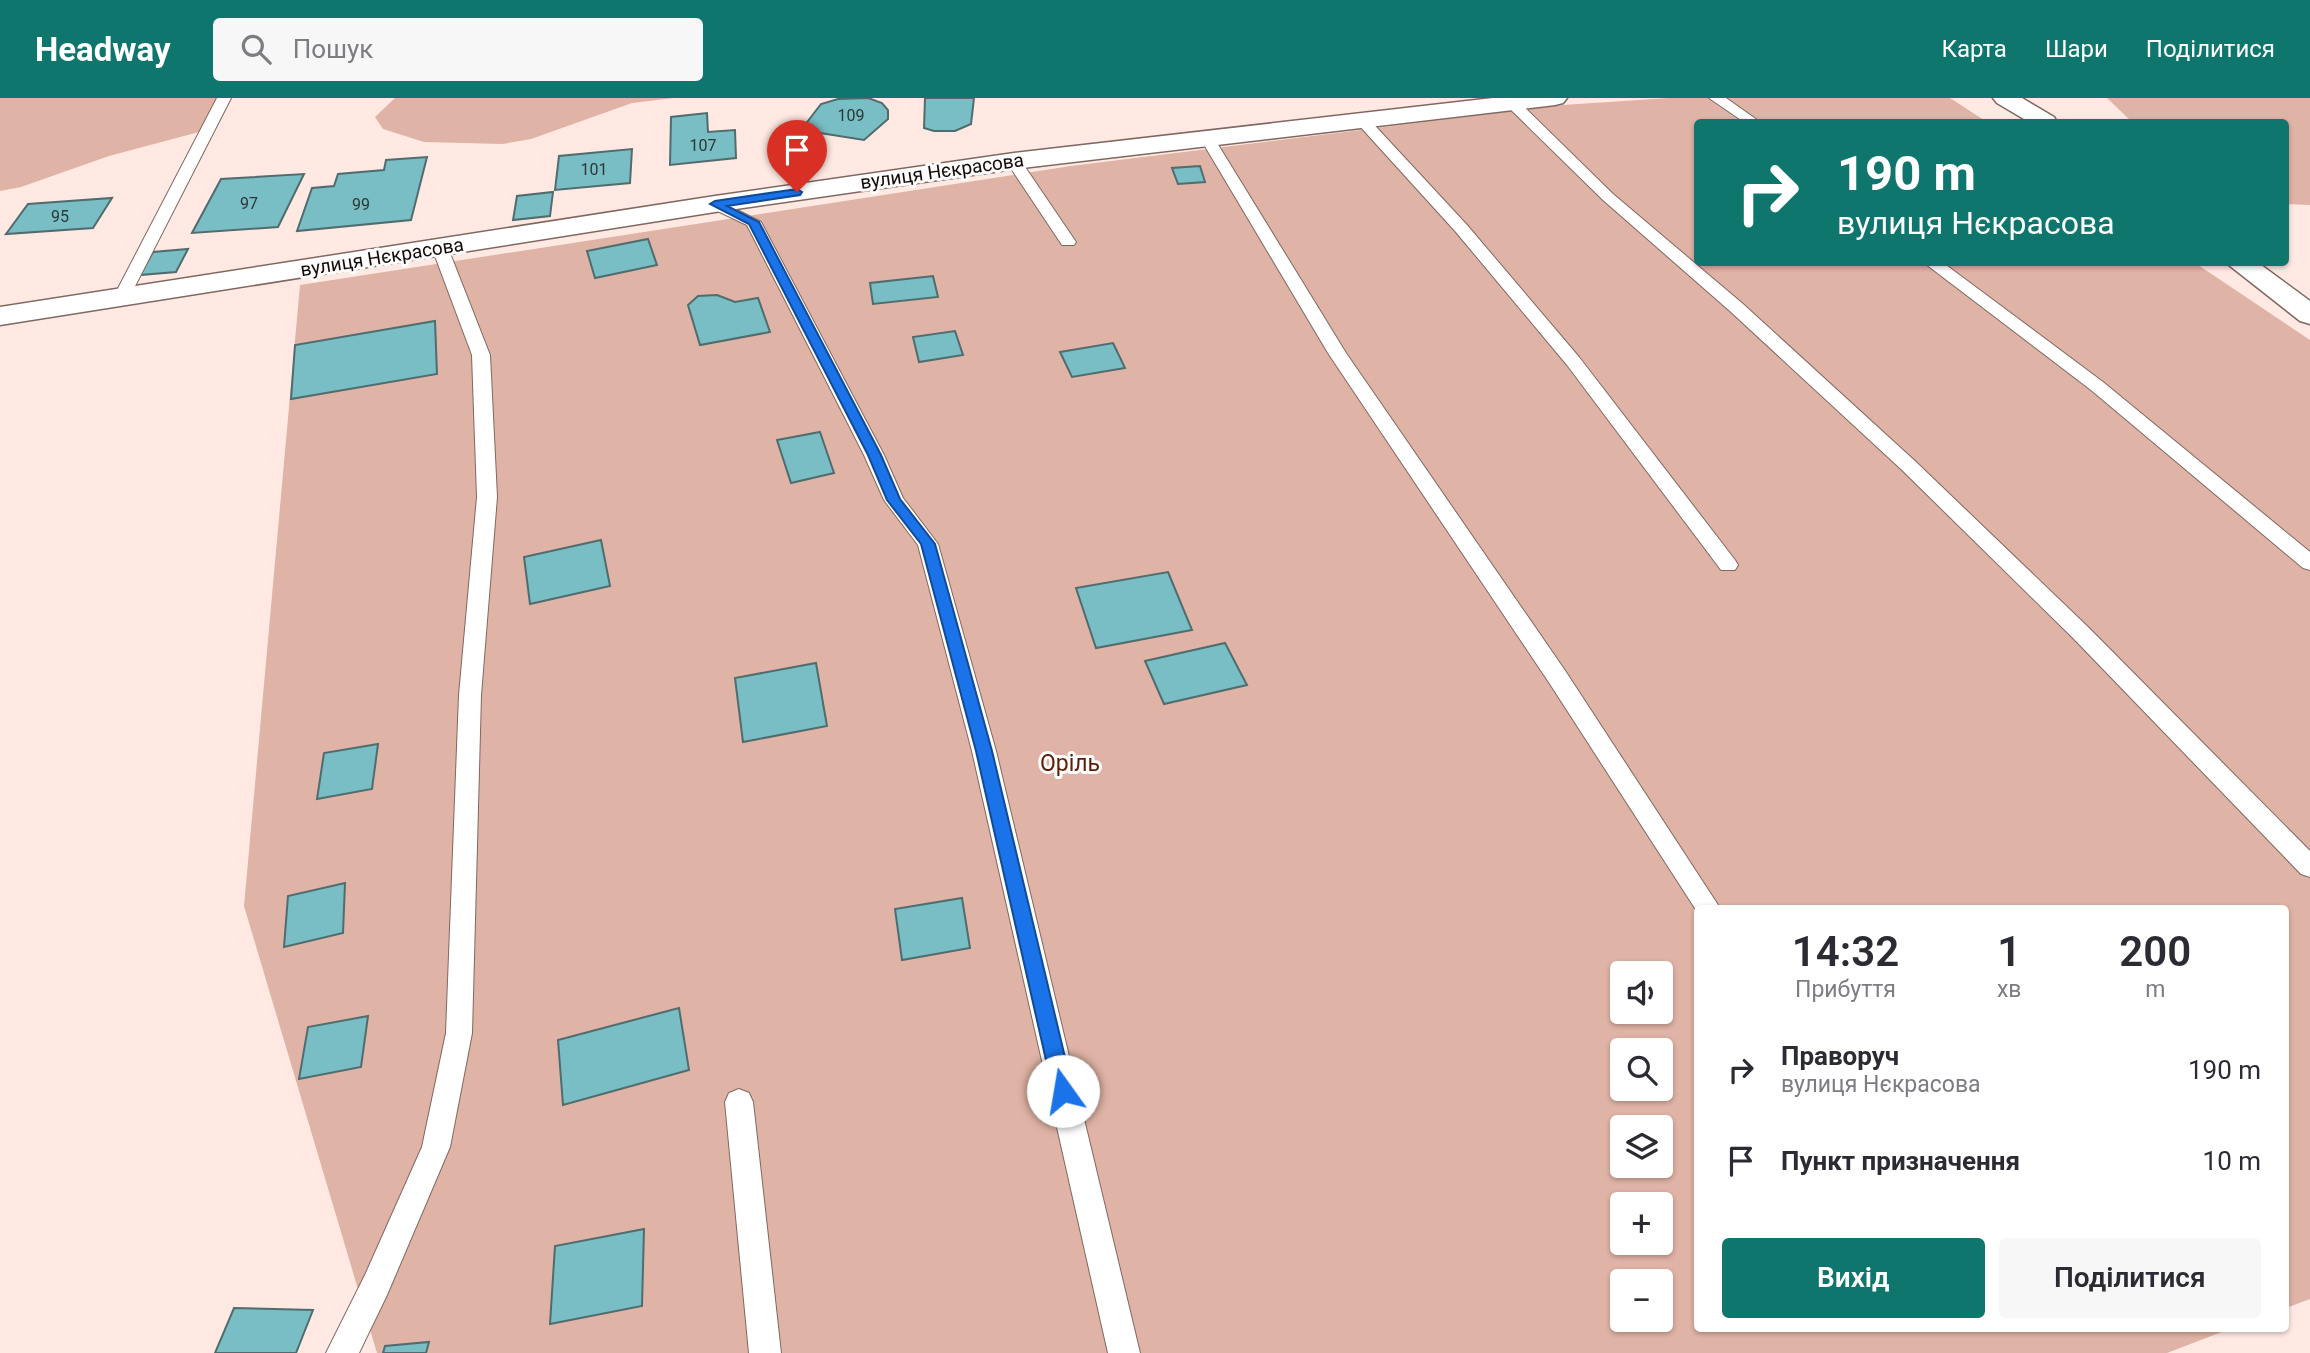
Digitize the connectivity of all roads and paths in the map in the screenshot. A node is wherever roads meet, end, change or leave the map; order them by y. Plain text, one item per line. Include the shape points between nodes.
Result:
1 (223, 98) edge
2 (1555, 98) edge
3 (1716, 98) edge
4 (2005, 98) edge
5 (1511, 103) junction
6 (1361, 119) junction
7 (1748, 119) edge
8 (2040, 119) edge
9 (1207, 138) junction
10 (1014, 161) junction
11 (715, 204) junction
12 (1068, 242) dead end
13 (440, 248) junction
14 (1936, 266) edge
15 (2244, 266) edge
16 (121, 298) junction
17 (2310, 315) edge
18 (4, 320) edge
19 (2310, 564) edge
20 (1728, 565) dead end
21 (2310, 867) edge
22 (1706, 905) edge
23 (739, 1102) dead end
24 (342, 1353) edge
25 (765, 1353) edge
26 (1124, 1353) edge

1 - 16 lane
2 - 5 street, вулиця Нєкрасова
3 - 7 lane
4 - 8 street
5 - 6 street, вулиця Нєкрасова
5 - 21 lane via 1608,197 1909,466
6 - 9 street, вулиця Нєкрасова
6 - 20 lane via 1573,361
9 - 10 street, вулиця Нєкрасова
9 - 22 lane via 1337,353
10 - 11 street, вулиця Нєкрасова
10 - 12 lane
11 - 13 street, вулиця Нєкрасова
11 - 26 lane via 753,222 894,500 928,544 984,751
13 - 16 street, вулиця Нєкрасова
13 - 24 lane via 481,355 487,498 470,695 460,1033 436,1147
14 - 19 lane via 2097,386
15 - 17 street
16 - 18 street, вулиця Нєкрасова
23 - 25 lane

